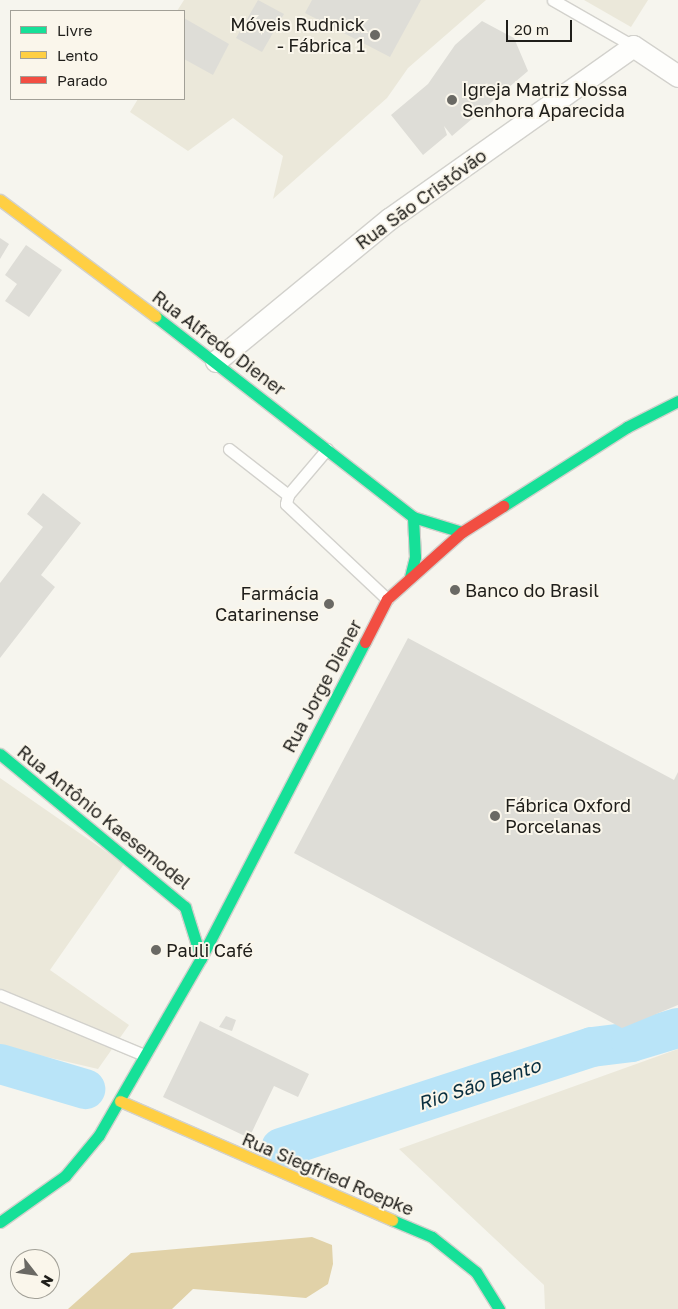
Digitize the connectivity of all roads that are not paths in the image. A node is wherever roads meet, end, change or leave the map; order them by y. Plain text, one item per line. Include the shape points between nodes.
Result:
1 (553, 0) edge
2 (633, 46) junction
3 (678, 76) edge
4 (0, 200) edge
5 (216, 361) junction
6 (678, 401) edge
7 (229, 449) dead end
8 (327, 449) junction
9 (288, 495) junction
10 (413, 517) junction
11 (462, 532) junction
12 (410, 576) junction
13 (387, 599) junction
14 (0, 754) edge
15 (230, 899) junction
16 (212, 902) dead end
17 (201, 958) junction
18 (0, 995) edge
19 (144, 1055) junction
20 (120, 1100) junction
21 (0, 1222) edge
22 (499, 1309) edge

1 - 2 lane
2 - 3 street
2 - 5 street, Rua São Cristóvão via 389,219
4 - 5 street, Rua Alfredo Diener
5 - 8 street, Rua Alfredo Diener
6 - 11 street, Rua Jorge Diener via 627,427
7 - 9 lane
8 - 9 lane
8 - 10 street, Rua Alfredo Diener
9 - 13 lane via 286,504 290,509
10 - 11 street, Rua Alfredo Diener
10 - 12 street via 415,551
11 - 12 street, Rua Jorge Diener
12 - 13 street, Rua Jorge Diener
13 - 15 street, Rua Jorge Diener
14 - 17 street, Rua Antônio Kaesemodel via 189,906
15 - 16 street
15 - 17 street, Rua Jorge Diener
17 - 19 street, Rua Jorge Diener
18 - 19 lane
19 - 20 street, Rua Jorge Diener
20 - 21 street, Rua Jorge Diener via 84,1156 65,1176
20 - 22 street, Rua Siegfried Roepke via 271,1170 432,1238 476,1272

